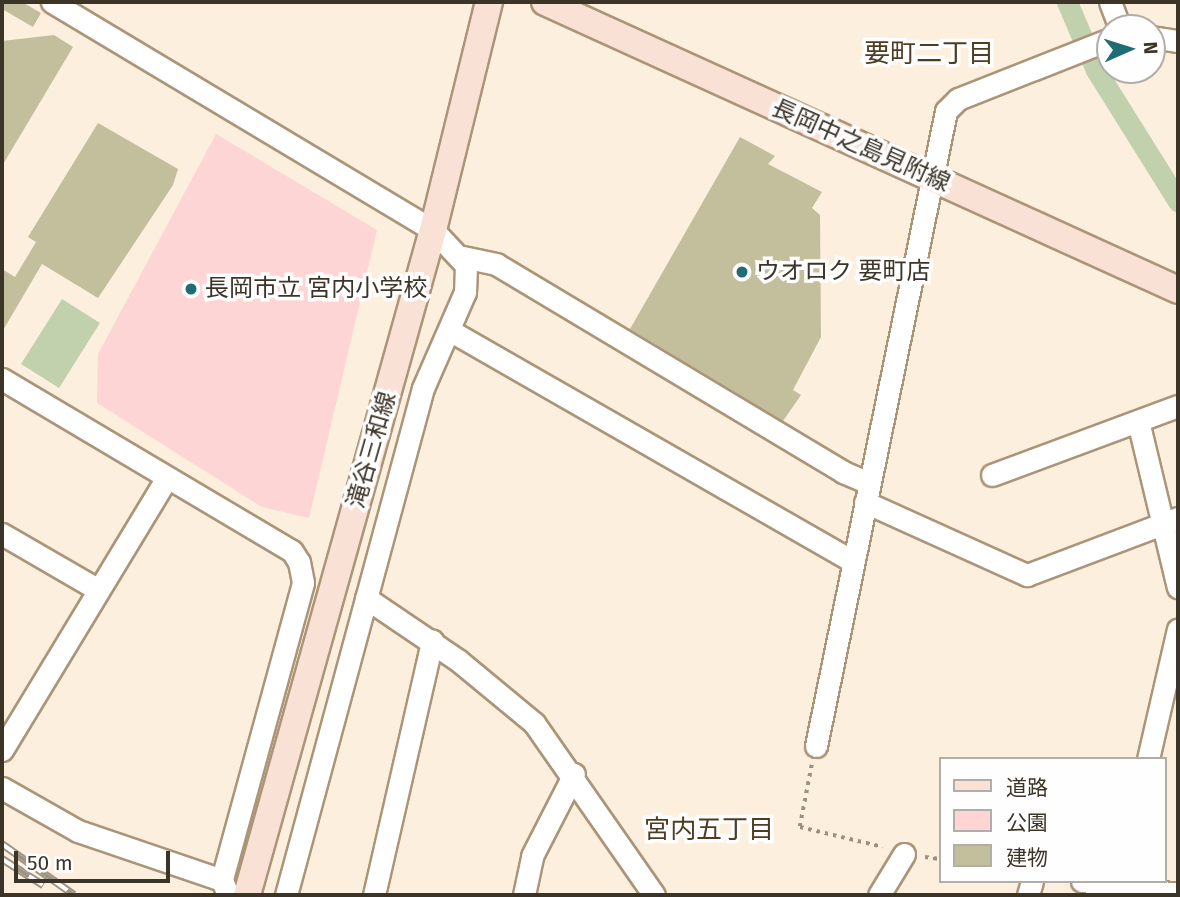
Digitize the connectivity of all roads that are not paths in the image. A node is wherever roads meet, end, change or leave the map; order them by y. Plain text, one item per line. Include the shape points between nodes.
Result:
1 (52, 2) edge
2 (489, 2) edge
3 (545, 2) edge
4 (1096, 43) edge
5 (932, 178) junction
6 (433, 230) junction
7 (463, 257) junction
8 (1178, 290) edge
9 (449, 330) junction
10 (2, 379) edge
11 (1178, 406) edge
12 (1138, 421) junction
13 (992, 475) dead end
14 (167, 478) junction
15 (866, 492) junction
16 (1171, 521) edge
17 (2, 534) edge
18 (851, 560) junction
19 (1178, 587) edge
20 (97, 589) junction
21 (366, 598) junction
22 (1178, 629) edge
23 (432, 641) junction
24 (816, 747) road end
25 (2, 750) edge
26 (1148, 757) edge
27 (574, 774) junction
28 (2, 788) edge
29 (904, 854) road end
30 (1094, 883) edge
31 (225, 888) edge
32 (1128, 889) edge
33 (1178, 894) edge
34 (247, 895) edge
35 (286, 895) edge
36 (374, 895) edge
37 (524, 895) edge
38 (654, 895) edge
39 (879, 895) edge

1 - 6 street
2 - 6 main road, 滝谷三和線
3 - 5 main road, 長岡中之島見附線
4 - 5 street via 958,99 946,111
5 - 8 main road, 長岡中之島見附線
5 - 15 street
6 - 7 street
6 - 34 main road, 滝谷三和線
7 - 9 street via 466,284
7 - 15 street via 496,264 842,472
9 - 18 street
9 - 21 street via 423,388
10 - 14 street
11 - 12 street
12 - 13 street
12 - 16 street
14 - 20 street
14 - 31 street via 292,551 303,583
15 - 16 street via 1027,575
15 - 18 street
16 - 19 street
17 - 20 street
18 - 24 street
20 - 25 street
21 - 23 street
21 - 35 street
22 - 26 street
23 - 27 street via 534,723
23 - 36 street
27 - 37 street via 532,856
27 - 38 street
28 - 31 street via 78,831
29 - 39 street
30 - 32 street
32 - 33 street

